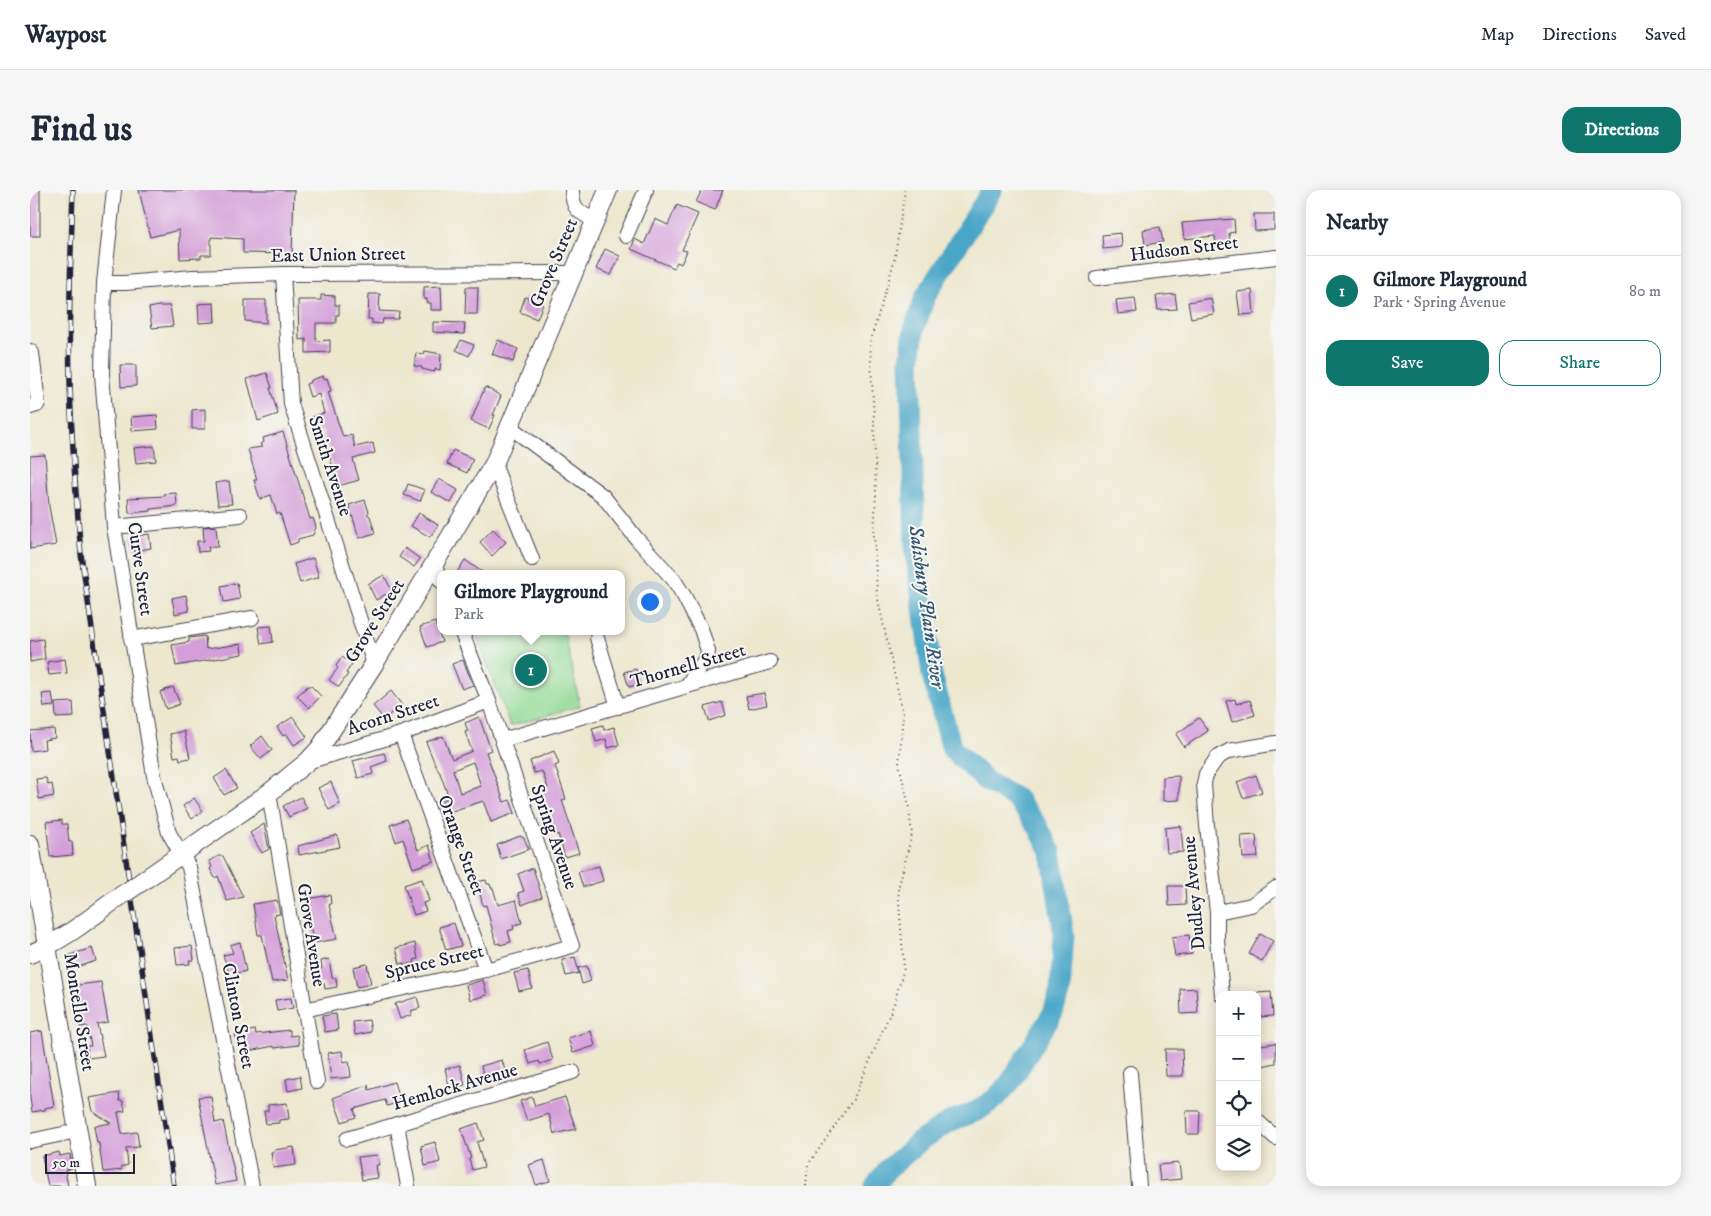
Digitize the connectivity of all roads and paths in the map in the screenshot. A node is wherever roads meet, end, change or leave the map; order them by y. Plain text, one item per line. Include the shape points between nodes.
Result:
1 (114, 190) edge
2 (572, 190) edge
3 (608, 190) edge
4 (646, 190) edge
5 (905, 190) edge
6 (595, 220) junction
7 (626, 236) dead end
8 (1276, 257) edge
9 (572, 272) junction
10 (283, 274) junction
11 (1097, 278) dead end
12 (104, 283) junction
13 (30, 351) edge
14 (30, 407) edge
15 (510, 427) junction
16 (494, 464) junction
17 (240, 515) dead end
18 (114, 527) junction
19 (532, 560) dead end
20 (434, 564) junction
21 (437, 571) edge
22 (252, 618) dead end
23 (463, 635) edge
24 (597, 638) dead end
25 (131, 639) junction
26 (770, 662) dead end
27 (374, 664) junction
28 (687, 686) junction
29 (488, 701) junction
30 (618, 707) junction
31 (401, 734) junction
32 (502, 740) junction
33 (1276, 743) edge
34 (308, 762) junction
35 (269, 793) junction
36 (30, 844) edge
37 (182, 854) junction
38 (1276, 888) edge
39 (1217, 912) junction
40 (572, 946) joint
41 (47, 947) junction
42 (30, 954) edge
43 (486, 970) junction
44 (1222, 991) edge
45 (304, 1010) junction
46 (573, 1072) dead end
47 (1130, 1073) dead end
48 (317, 1082) dead end
49 (396, 1124) junction
50 (1261, 1125) edge
51 (77, 1132) junction
52 (1276, 1138) edge
53 (348, 1139) dead end
54 (30, 1141) edge
55 (87, 1186) edge
56 (252, 1186) edge
57 (408, 1186) edge
58 (806, 1186) edge
59 (1140, 1186) edge

1 - 12 street, Curve Street
2 - 6 street via 575,206 581,214
3 - 6 main road, Grove Street
4 - 7 street
5 - 58 path via 894,262 870,343 877,595 903,714 899,764 912,834 898,889 904,968 894,1004 854,1098 808,1165
6 - 9 main road, Grove Street
8 - 11 street, Hudson Street
9 - 10 street, East Union Street
9 - 15 main road, Grove Street
10 - 12 street, East Union Street
10 - 27 street, Smith Avenue via 291,404
12 - 18 street, Curve Street via 102,374
13 - 14 street via 38,402
15 - 16 main road, Grove Street
15 - 28 street via 603,496 674,580 701,629 708,651
16 - 19 street
16 - 20 main road, Grove Street
17 - 18 street
18 - 25 street, Curve Street
20 - 21 street
20 - 27 main road, Grove Street
22 - 25 street
23 - 29 street, Spring Avenue
24 - 30 street
25 - 37 street, Curve Street via 154,776 168,833
26 - 28 street, Thornell Street
27 - 34 main road, Grove Street
28 - 30 street, Thornell Street
29 - 31 street, Acorn Street
29 - 32 street, Spring Avenue
30 - 32 street
31 - 34 street, Acorn Street
31 - 43 street, Orange Street
32 - 40 street, Spring Avenue
33 - 39 street, Dudley Avenue via 1229,751 1217,758 1206,774 1207,826
34 - 35 main road, Grove Street
35 - 37 main road, Grove Street
35 - 45 street, Grove Avenue
36 - 41 main road, Montello Street
37 - 41 main road, Grove Street, bridge
37 - 56 street, Clinton Street via 190,867
38 - 39 street via 1251,905
39 - 44 street, Dudley Avenue
40 - 43 street, Spruce Street
41 - 42 main road, Grove Street
41 - 51 main road, Montello Street
43 - 45 street, Spruce Street
45 - 48 street, Grove Avenue
46 - 49 street, Hemlock Avenue
47 - 59 street
49 - 53 street, Hemlock Avenue
49 - 57 street
50 - 52 street
51 - 54 street
51 - 55 main road, Montello Street

